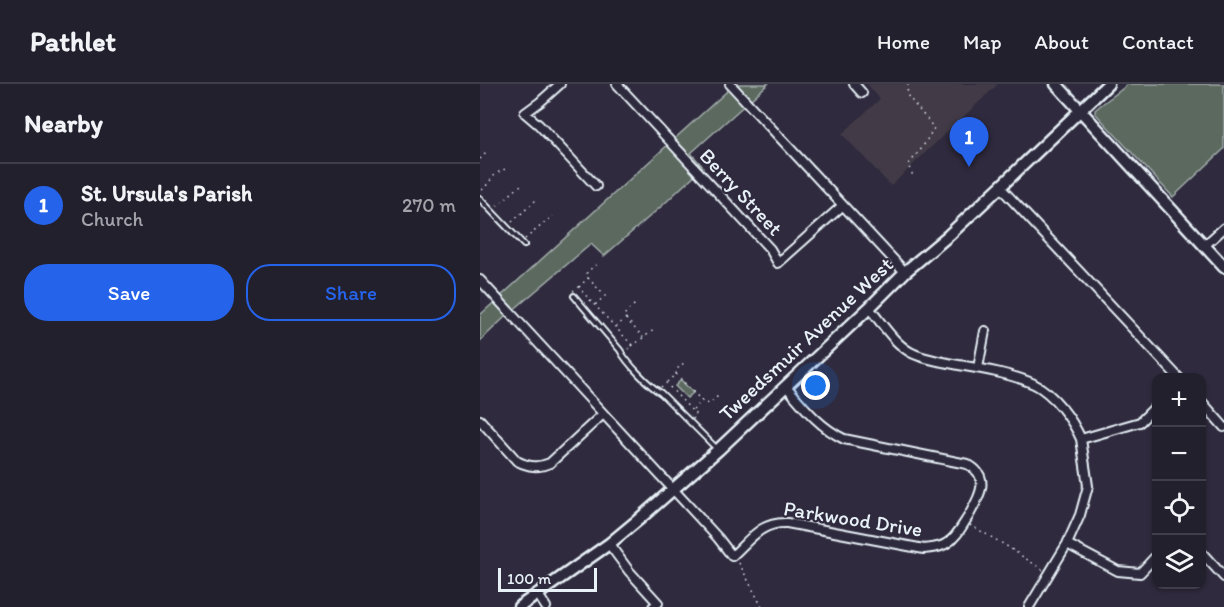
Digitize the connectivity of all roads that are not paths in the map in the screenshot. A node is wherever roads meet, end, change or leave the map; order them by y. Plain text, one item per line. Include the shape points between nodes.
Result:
1 (560, 84) edge
2 (617, 84) edge
3 (730, 84) edge
4 (854, 84) edge
5 (1056, 84) edge
6 (1108, 84) edge
7 (862, 93) dead end
8 (1080, 109) junction
9 (596, 186) dead end
10 (1000, 187) junction
11 (480, 199) edge
12 (842, 206) junction
13 (1224, 228) edge
14 (523, 243) road end
15 (1204, 246) junction
16 (1224, 267) edge
17 (905, 272) junction
18 (480, 279) edge
19 (574, 296) road end
20 (870, 308) junction
21 (985, 331) dead end
22 (978, 368) junction
23 (1174, 373) edge
24 (786, 386) junction
25 (1206, 407) edge
26 (1152, 409) edge
27 (603, 414) junction
28 (480, 420) edge
29 (1224, 427) edge
30 (1081, 439) junction
31 (718, 450) junction
32 (672, 489) junction
33 (609, 544) junction
34 (1067, 544) junction
35 (1206, 557) edge
36 (1152, 560) edge
37 (1224, 577) edge
38 (537, 593) junction
39 (519, 607) edge
40 (546, 607) edge
41 (653, 607) edge
42 (1029, 607) edge

1 - 9 street via 525,113
2 - 12 street, Berry Street via 770,249 778,263
3 - 12 street
4 - 7 street
5 - 8 street
6 - 8 street, Tweedsmuir Avenue West
8 - 10 street, Tweedsmuir Avenue West
8 - 15 street
10 - 17 street, Tweedsmuir Avenue West
10 - 23 street
11 - 14 lane
12 - 17 street
13 - 15 street
15 - 16 street
17 - 20 street, Tweedsmuir Avenue West
18 - 27 street
19 - 31 lane via 652,388
20 - 22 street via 911,353
20 - 24 street, Tweedsmuir Avenue West
21 - 22 street
22 - 30 street via 1035,385 1065,411
24 - 31 street, Tweedsmuir Avenue West
24 - 32 street, Parkwood Drive via 820,424 844,439 971,466 978,473 982,488 951,541 931,549 917,548 778,523 760,530 732,556
25 - 29 street
26 - 30 street via 1140,422
27 - 28 street via 550,463 534,467 517,461
27 - 32 street
30 - 34 street via 1088,486
31 - 32 street, Tweedsmuir Avenue West
32 - 33 street, Tweedsmuir Avenue West
33 - 38 street, Tweedsmuir Avenue West
33 - 41 street via 658,603
34 - 36 street via 1119,571 1140,573
34 - 42 street
35 - 37 street
38 - 39 street, Tweedsmuir Avenue West
38 - 40 street

